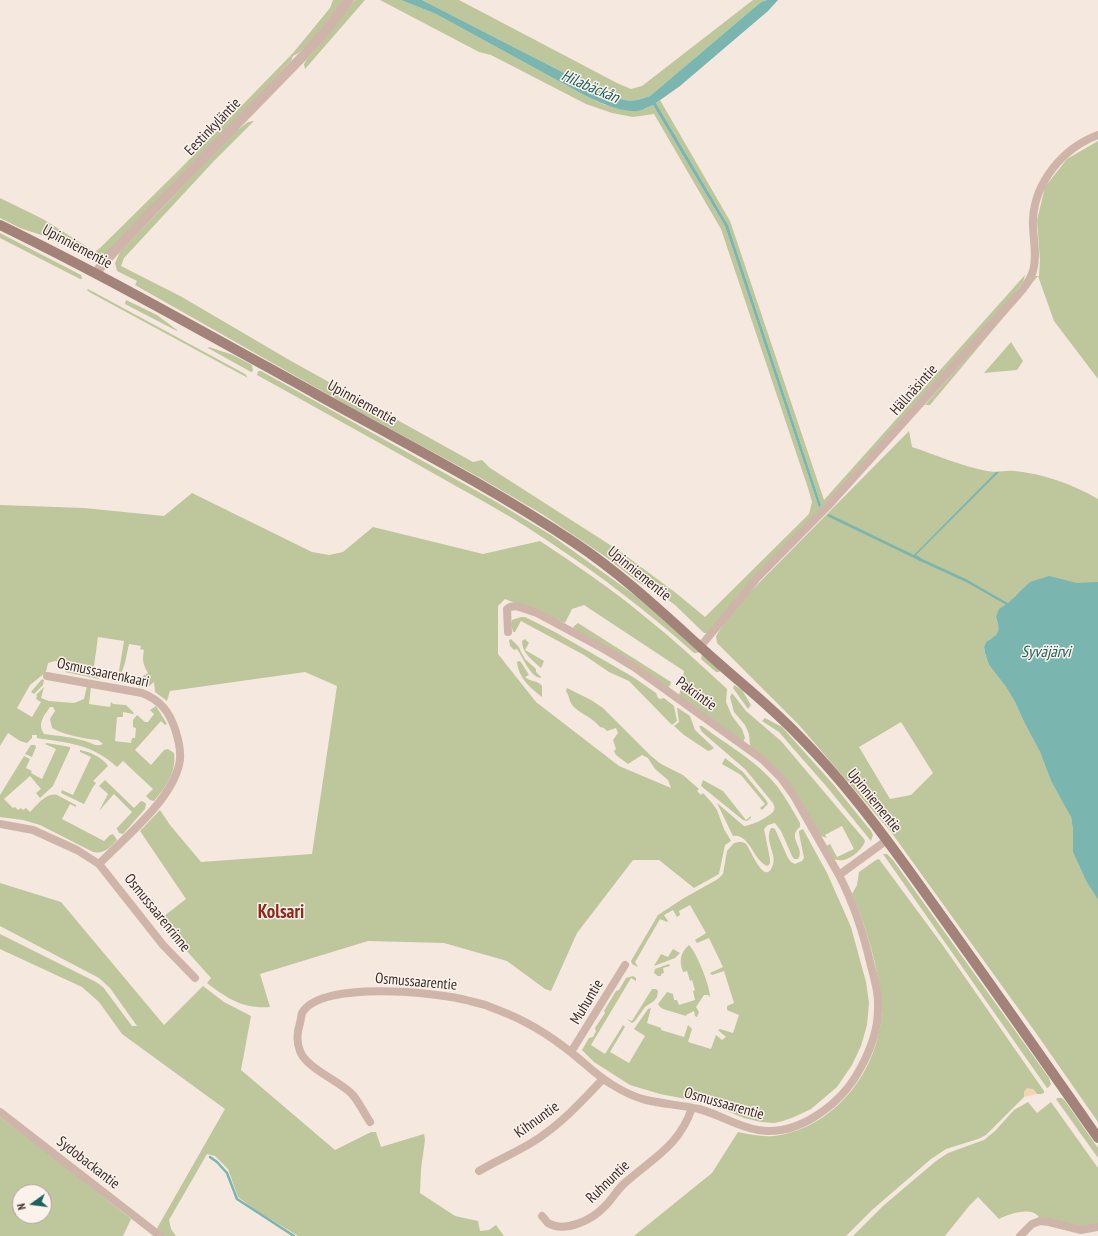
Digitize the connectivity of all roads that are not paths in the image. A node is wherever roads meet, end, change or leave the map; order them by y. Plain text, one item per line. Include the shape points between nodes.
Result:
1 (349, 0) edge
2 (1098, 134) edge
3 (0, 225) edge
4 (96, 273) junction
5 (508, 632) dead end
6 (700, 647) junction
7 (47, 676) dead end
8 (0, 824) edge
9 (887, 840) junction
10 (100, 864) junction
11 (839, 875) junction
12 (625, 965) dead end
13 (195, 978) dead end
14 (571, 1052) junction
15 (602, 1079) junction
16 (692, 1108) junction
17 (0, 1112) edge
18 (370, 1122) dead end
19 (1098, 1138) edge
20 (479, 1171) dead end
21 (542, 1216) dead end
22 (1098, 1227) edge
23 (160, 1236) edge
24 (1020, 1236) edge

1 - 4 street, Eestinkyläntie via 303,56
2 - 6 street, Hällnäsintie via 1063,156 1040,186 1032,220 1035,261 1023,288 828,506 757,578
3 - 4 main road, Upinniementie
4 - 6 main road, Upinniementie via 535,517 605,564
5 - 11 street, Pakrintie via 507,609 510,607 516,606 537,613 634,667 762,759 794,796
6 - 9 main road, Upinniementie via 766,703 797,734 832,772
7 - 10 street, Osmussaarenkaari via 142,693 154,698 165,709 177,735 180,747 179,764 164,796
8 - 10 street via 33,830 77,850
9 - 11 street
9 - 19 main road, Upinniementie
10 - 13 street, Osmussaarenrinne via 163,945
11 - 16 street, Osmussaarentie via 863,935 878,999 875,1035 856,1077 842,1095 826,1109 805,1122 777,1131 758,1130
12 - 14 street, Muhuntie
14 - 15 street, Osmussaarentie
14 - 18 street, Osmussaarentie via 548,1035 498,1010 440,995 388,991 349,993 314,1002 303,1012 297,1031 297,1041 302,1055 353,1095
15 - 16 street, Osmussaarentie via 622,1091 645,1100
15 - 20 street, Kihnuntie via 579,1105 538,1139
16 - 21 street, Ruhnuntie via 688,1120 669,1147 624,1183 595,1215 567,1226 547,1222
17 - 23 street, Sydobackantie
22 - 24 street via 1080,1230 1040,1221 1032,1224

